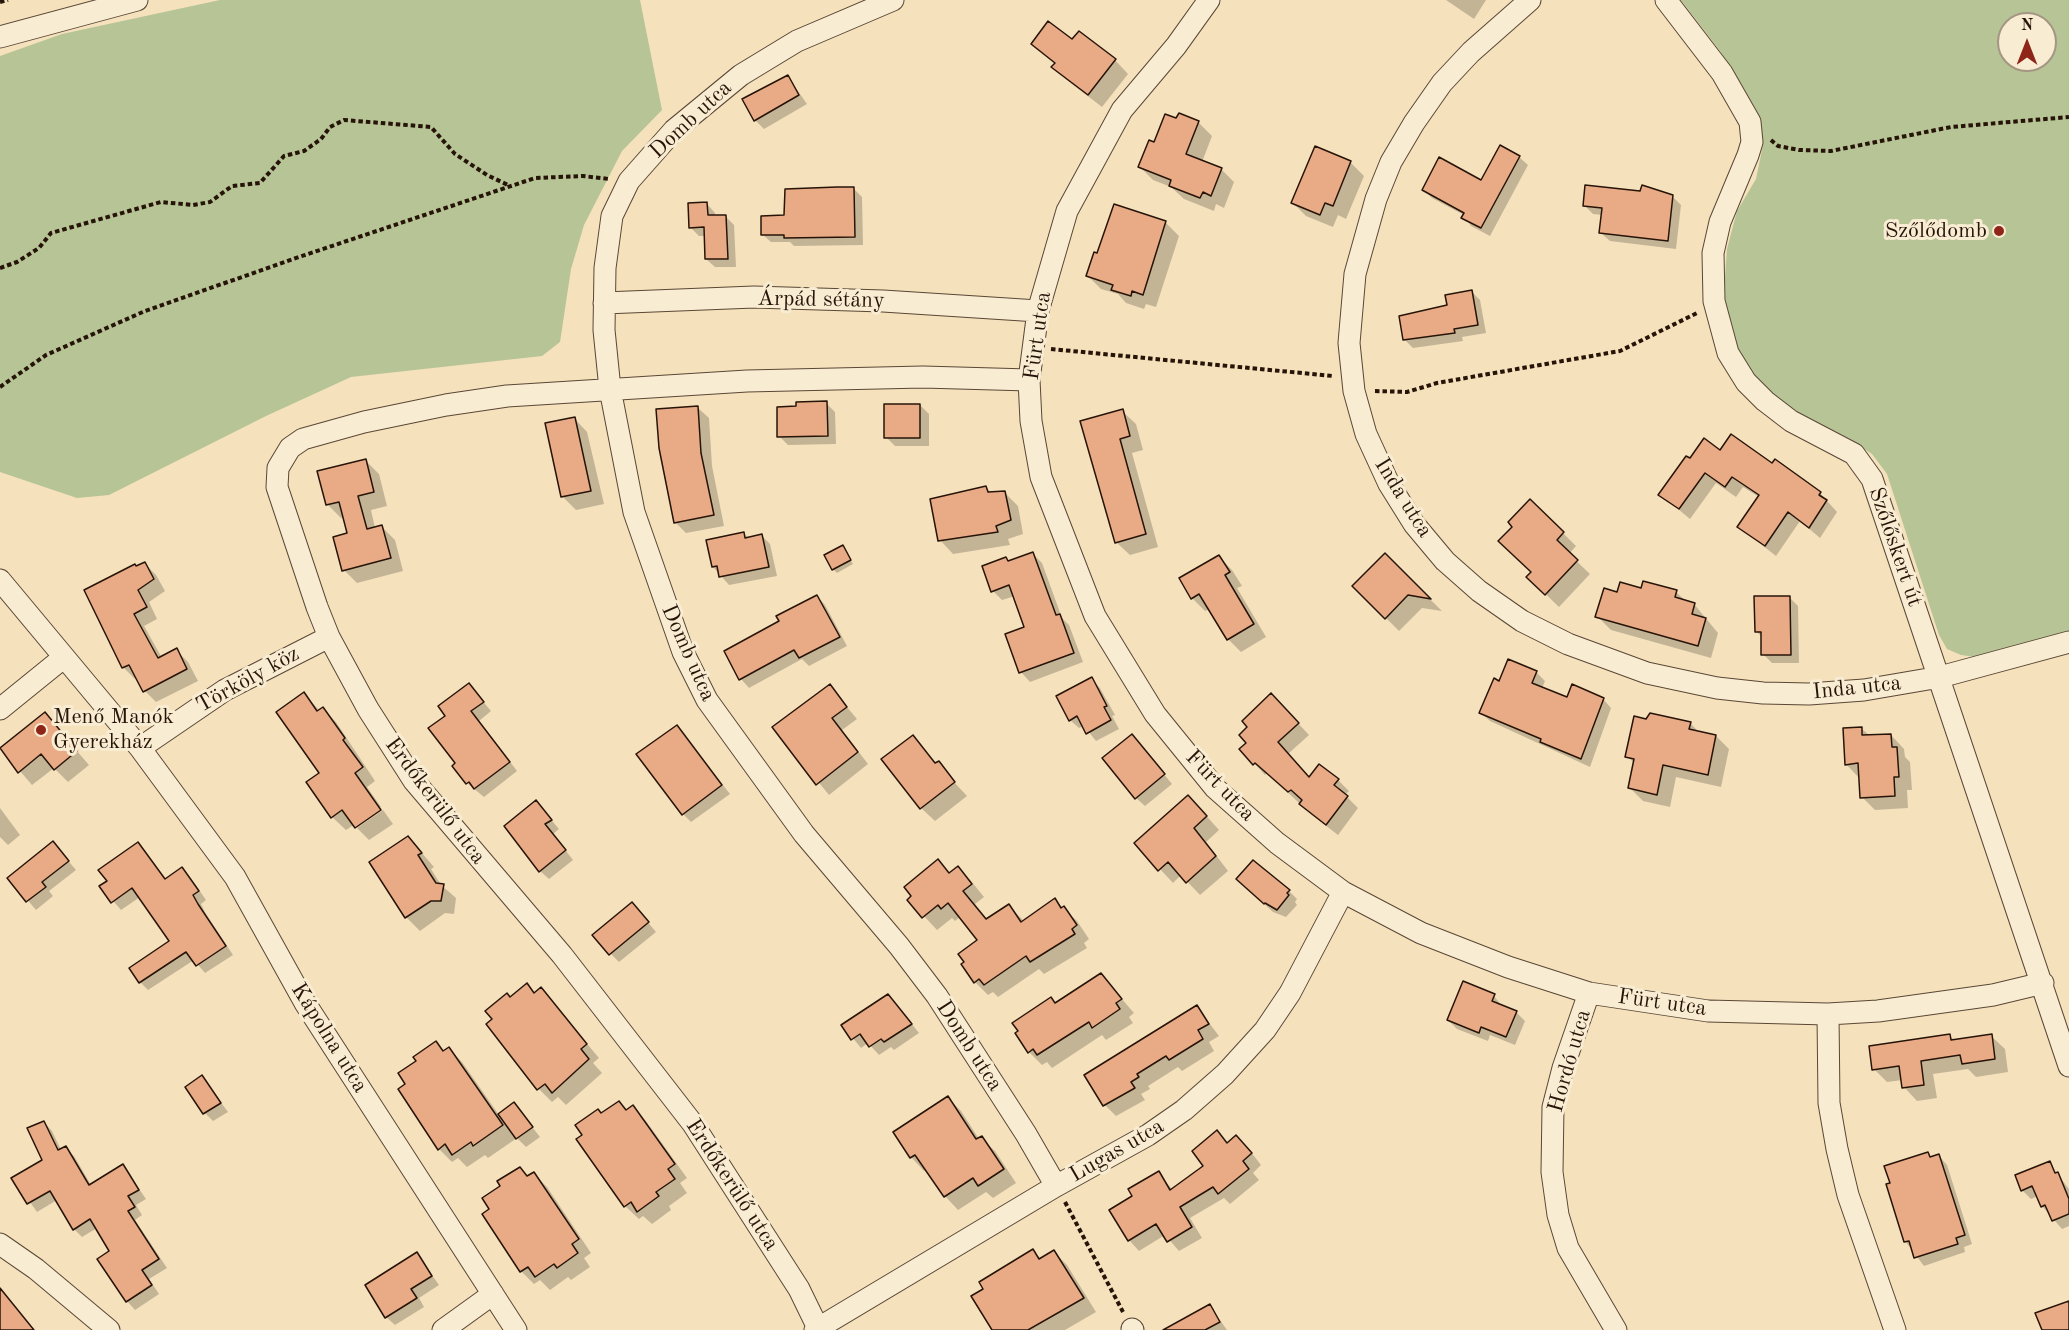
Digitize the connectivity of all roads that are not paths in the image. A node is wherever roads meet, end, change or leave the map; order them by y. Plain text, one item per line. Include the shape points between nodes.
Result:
1 (137, 0) edge
2 (893, 0) edge
3 (1209, 0) edge
4 (1530, 0) edge
5 (1666, 0) edge
6 (0, 37) edge
7 (604, 303) junction
8 (1038, 311) junction
9 (1029, 380) junction
10 (610, 389) junction
11 (0, 580) edge
12 (329, 637) junction
13 (2069, 642) edge
14 (63, 658) junction
15 (1940, 677) junction
16 (0, 709) edge
17 (140, 748) junction
18 (1343, 892) junction
19 (2043, 983) junction
20 (1589, 993) junction
21 (1828, 1014) junction
22 (2069, 1066) edge
23 (1056, 1186) junction
24 (0, 1244) edge
25 (493, 1294) junction
26 (816, 1329) edge
27 (109, 1330) edge
28 (443, 1330) edge
29 (516, 1330) edge
30 (1616, 1330) edge
31 (1895, 1330) edge

1 - 6 street
2 - 7 street, Domb utca via 797,41 741,75 674,130 629,181 612,216
3 - 8 street, Fürt utca via 1122,110 1091,163 1067,211
4 - 15 street, Inda utca via 1471,52 1414,123 1391,162 1364,235 1355,274 1349,343 1353,385 1366,434 1389,484 1421,533 1479,591 1522,621 1568,645 1647,674 1763,693 1809,694 1864,690
5 - 15 street, Szőlőskert út via 1722,73 1750,122 1752,142 1720,222 1713,253 1714,301 1728,353 1746,382 1765,402 1791,421 1854,454 1872,479
7 - 8 street, Árpád sétány via 754,297
7 - 10 street, Domb utca
8 - 9 street, Fürt utca
9 - 10 street via 857,378
9 - 18 street, Fürt utca via 1031,421 1041,477 1095,616 1155,714 1215,788 1277,843
10 - 12 street, Erdőkerülő utca via 507,396 446,405 364,422 303,439 290,448 278,468 277,487
10 - 23 street, Domb utca via 637,522 683,652 707,700 804,834 937,996
11 - 14 street, Kápolna utca
12 - 17 street, Törköly köz via 225,690
12 - 26 street, Erdőkerülő utca via 368,709 414,781 562,955 693,1124 799,1289
13 - 15 street, Inda utca
14 - 16 street
14 - 17 street, Kápolna utca
15 - 19 street, Szőlőskert út
17 - 25 street, Kápolna utca via 235,877 305,1003
18 - 20 street, Fürt utca via 1421,933
18 - 23 street, Lugas utca via 1290,993 1265,1030 1225,1074 1148,1136
19 - 21 street, Fürt utca via 1878,1011
19 - 22 street, Szőlőskert út
20 - 21 street, Fürt utca via 1708,1011
20 - 30 street, Hordó utca via 1553,1107 1552,1172 1568,1248
21 - 31 street via 1829,1103 1838,1149 1848,1195
23 - 26 street, Lugas utca
24 - 27 street
25 - 28 street
25 - 29 street, Kápolna utca

